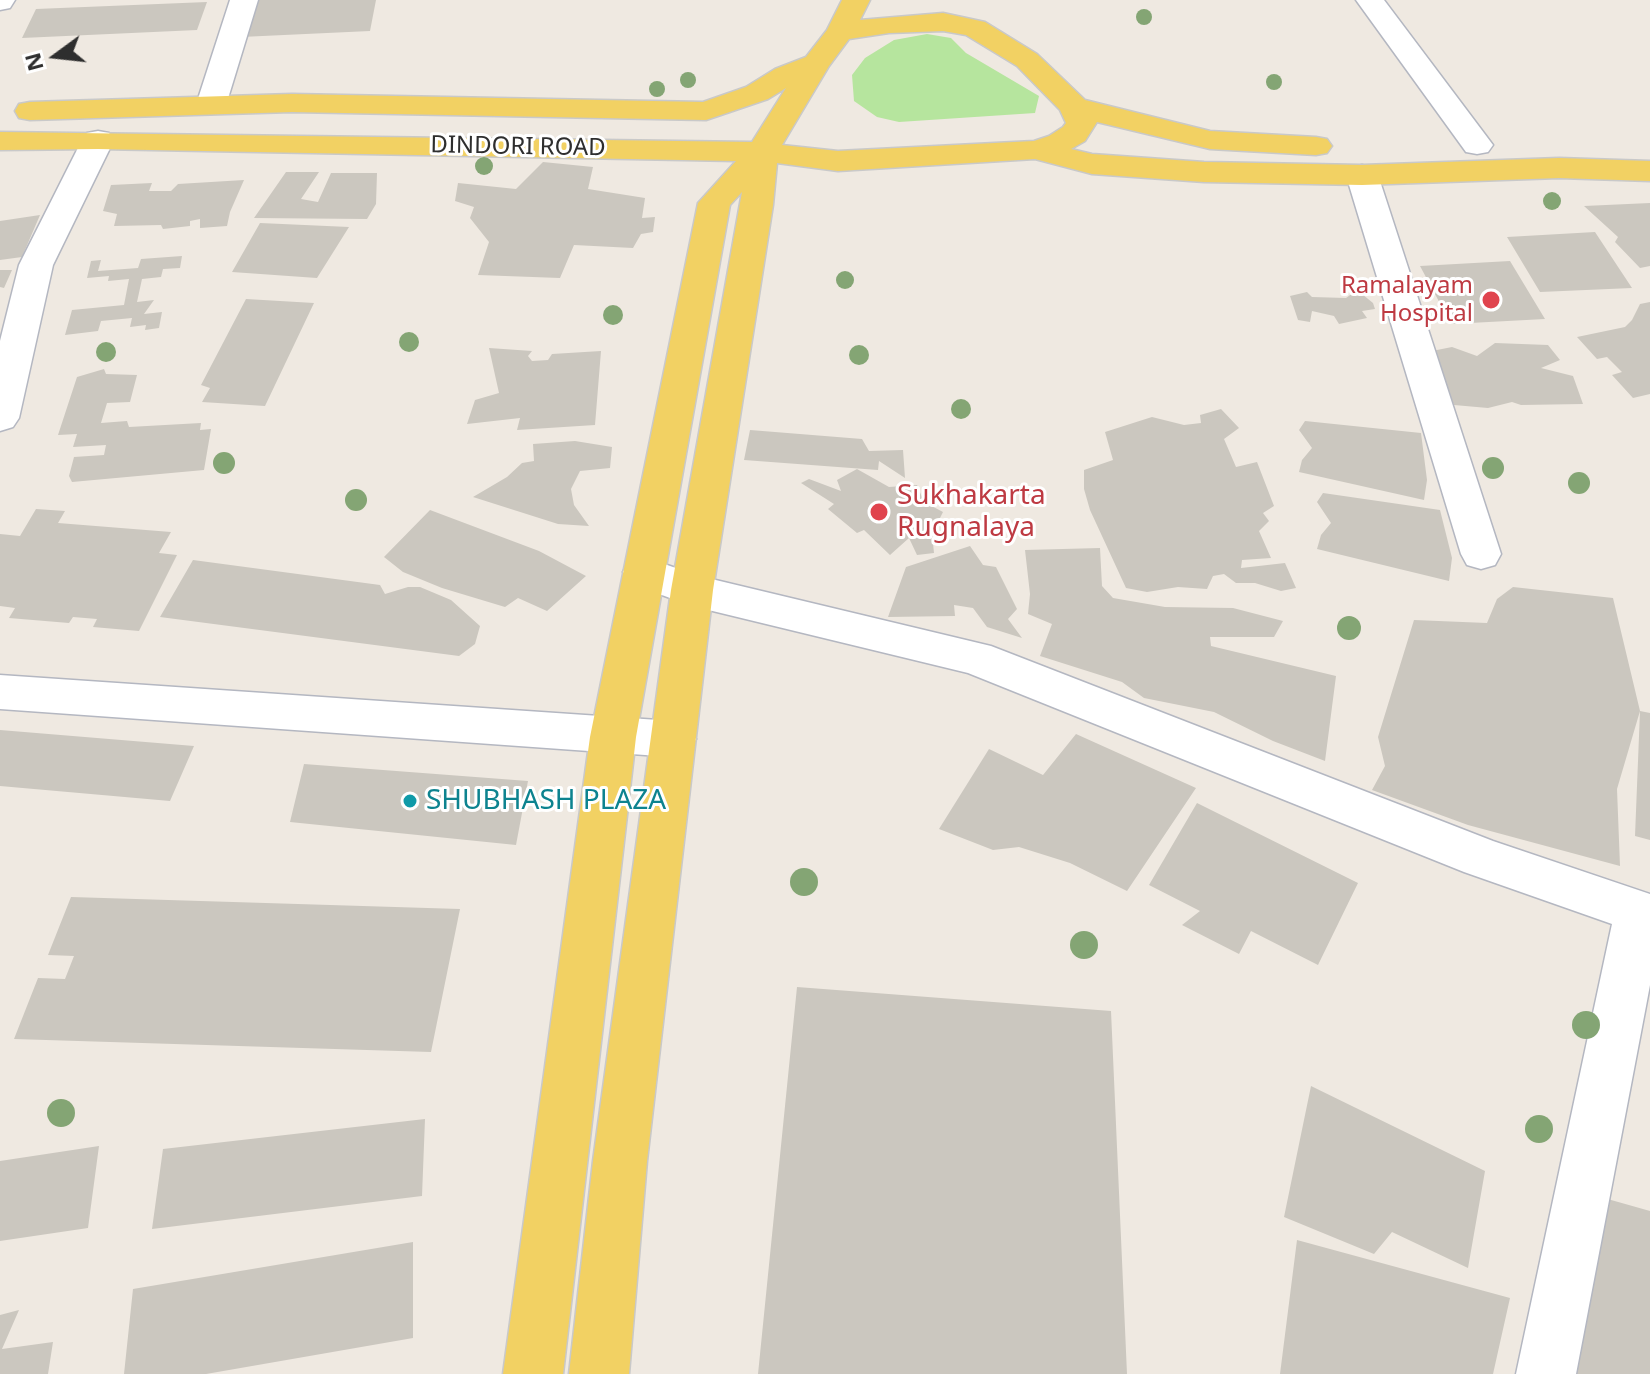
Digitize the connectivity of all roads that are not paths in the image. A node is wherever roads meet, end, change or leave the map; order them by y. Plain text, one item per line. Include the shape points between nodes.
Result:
1 (244, 0) edge
2 (856, 0) edge
3 (1370, 0) edge
4 (938, 11) edge
5 (840, 32) junction
6 (816, 63) junction
7 (211, 105) junction
8 (1074, 107) junction
9 (0, 112) edge
10 (98, 140) junction
11 (0, 141) edge
12 (1650, 143) edge
13 (1477, 145) junction
14 (1035, 150) junction
15 (762, 152) junction
16 (1650, 171) edge
17 (1362, 175) junction
18 (0, 418) edge
19 (1481, 554) dead end
20 (644, 572) junction
21 (692, 590) junction
22 (0, 692) edge
23 (613, 737) junction
24 (673, 739) junction
25 (1645, 915) edge
26 (533, 1374) edge
27 (599, 1374) edge
28 (1546, 1374) edge

1 - 7 street
2 - 5 main road
3 - 13 street
4 - 5 main road
4 - 8 main road via 990,35 1027,60
5 - 6 main road
6 - 7 main road via 706,111
6 - 15 main road
7 - 9 main road
8 - 13 main road via 1210,140 1313,146
8 - 14 main road via 1082,123 1074,134
10 - 11 main road, DINDORI ROAD
10 - 15 main road, DINDORI ROAD
10 - 18 street via 36,265
12 - 13 main road
14 - 15 main road, DINDORI ROAD via 838,161
14 - 17 main road via 1092,164
15 - 20 main road via 714,203
15 - 21 main road
16 - 17 main road via 1559,168
17 - 19 street
20 - 21 street
20 - 23 main road
21 - 24 main road
21 - 25 street via 976,658 1481,857
22 - 23 street
23 - 24 street
23 - 26 main road
24 - 27 main road
25 - 28 street

